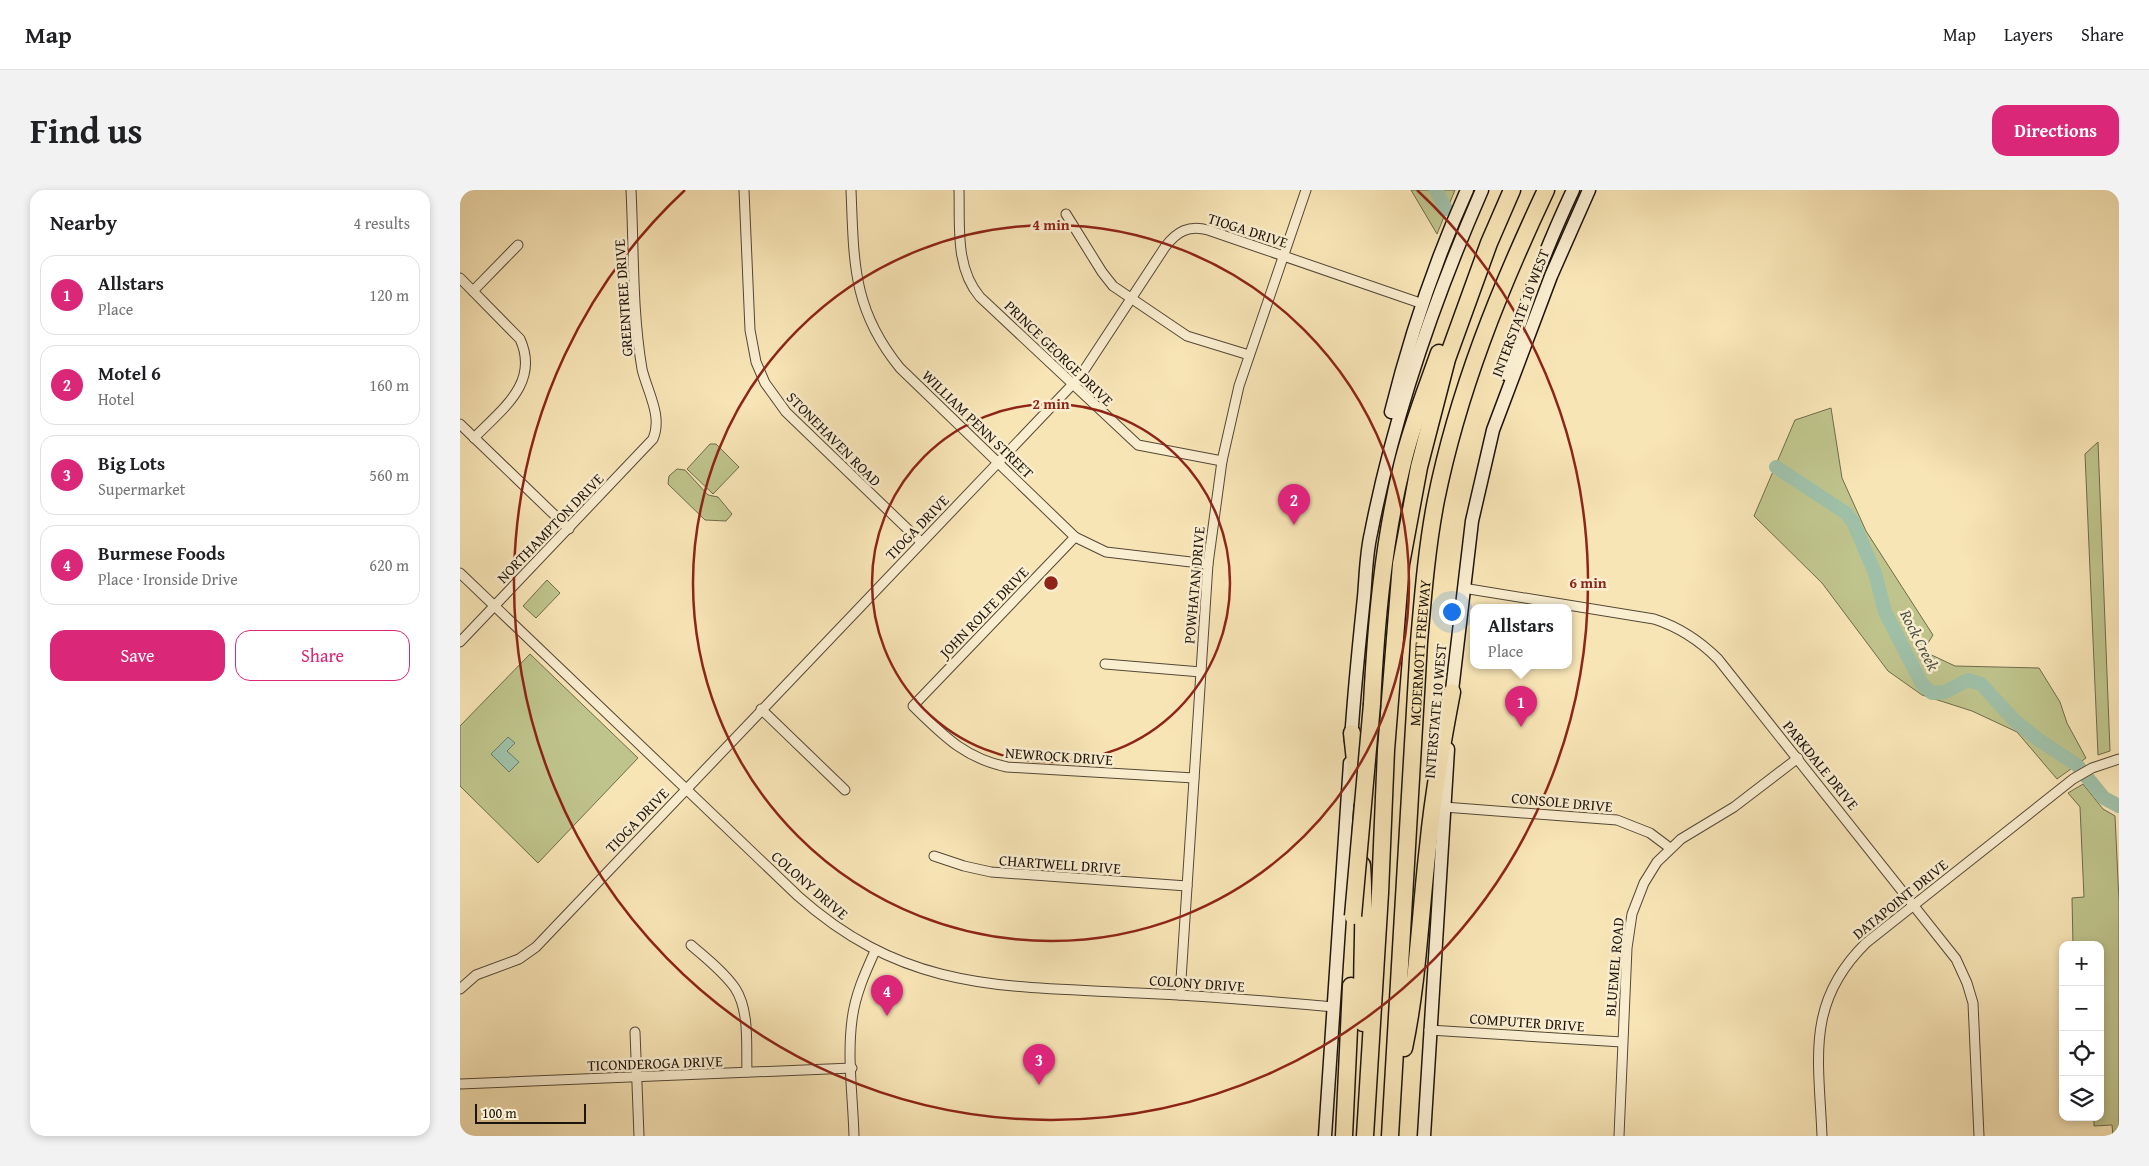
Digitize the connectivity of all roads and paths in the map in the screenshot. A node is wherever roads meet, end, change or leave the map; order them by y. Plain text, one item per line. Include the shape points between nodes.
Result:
1 (631, 190) edge
2 (744, 190) edge
3 (851, 190) edge
4 (959, 190) edge
5 (1306, 190) edge
6 (1467, 190) edge
7 (1482, 190) edge
8 (1512, 190) edge
9 (1546, 190) edge
10 (1573, 190) edge
11 (1589, 190) edge
12 (1066, 214) dead end
13 (518, 245) dead end
14 (1283, 256) junction
15 (1476, 277) junction
16 (460, 278) edge
17 (473, 290) junction
18 (1131, 298) junction
19 (1423, 304) junction
20 (1249, 355) junction
21 (1072, 385) junction
22 (460, 424) edge
23 (1493, 430) junction
24 (656, 432) joint
25 (474, 438) junction
26 (998, 462) junction
27 (1222, 462) junction
28 (569, 529) junction
29 (1370, 533) junction
30 (1075, 537) junction
31 (921, 542) junction
32 (1208, 564) junction
33 (460, 573) edge
34 (1463, 588) junction
35 (1568, 604) edge
36 (1572, 605) edge
37 (494, 606) junction
38 (460, 642) edge
39 (1105, 664) dead end
40 (1201, 672) junction
41 (1452, 692) junction
42 (913, 706) joint
43 (761, 709) junction
44 (1352, 733) junction
45 (1798, 758) junction
46 (2119, 759) edge
47 (1194, 778) junction
48 (686, 789) junction
49 (845, 790) dead end
50 (1444, 807) junction
51 (1670, 848) junction
52 (934, 856) dead end
53 (1187, 886) junction
54 (1914, 905) junction
55 (691, 944) dead end
56 (875, 951) junction
57 (460, 989) edge
58 (1180, 995) junction
59 (1334, 1007) junction
60 (1429, 1030) junction
61 (634, 1032) dead end
62 (1622, 1042) junction
63 (852, 1068) junction
64 (747, 1072) junction
65 (637, 1077) junction
66 (460, 1084) edge
67 (1367, 1104) junction
68 (1392, 1104) junction
69 (639, 1136) edge
70 (854, 1136) edge
71 (1325, 1136) edge
72 (1344, 1136) edge
73 (1365, 1136) edge
74 (1390, 1136) edge
75 (1424, 1136) edge
76 (1619, 1136) edge
77 (1822, 1136) edge
78 (1979, 1136) edge

1 - 24 street, GREENTREE DRIVE via 638,346 657,421
2 - 31 street, STONEHAVEN ROAD via 750,330 756,362 765,383 786,412
3 - 26 street, WILLIAM PENN STREET via 858,288 878,339 900,368
4 - 21 street, PRINCE GEORGE DRIVE via 961,253 963,267 972,286
5 - 14 street, POWHATAN DRIVE
6 - 19 main road
7 - 29 main road via 1450,266 1401,407
8 - 15 highway, MCDERMOTT FREEWAY
9 - 68 highway, MCDERMOTT FREEWAY via 1505,277 1471,367 1436,500 1419,642
10 - 23 main road via 1526,302
11 - 23 main road, INTERSTATE 10 WEST via 1551,276
12 - 18 street via 1107,279
13 - 17 street
14 - 18 street, TIOGA DRIVE via 1204,229 1187,228 1167,244
14 - 19 street, TIOGA DRIVE
14 - 20 street, POWHATAN DRIVE
15 - 67 highway, MCDERMOTT FREEWAY via 1447,359 1419,467 1401,564 1386,750
15 - 72 highway, bridge via 1449,326 1416,418 1402,465 1383,563 1353,916
16 - 17 street
17 - 25 street via 520,339 526,362 525,377 516,394
18 - 20 street via 1187,336
18 - 21 street, TIOGA DRIVE
19 - 29 main road via 1388,425
20 - 27 street, POWHATAN DRIVE
21 - 26 street, TIOGA DRIVE
21 - 27 street, PRINCE GEORGE DRIVE via 1138,445
22 - 25 street
23 - 34 main road, INTERSTATE 10 WEST via 1472,521
24 - 28 street, NORTHAMPTON DRIVE
25 - 28 street
26 - 30 street, WILLIAM PENN STREET
26 - 31 street, TIOGA DRIVE
27 - 32 street, POWHATAN DRIVE
28 - 37 street, NORTHAMPTON DRIVE
29 - 44 main road
30 - 32 street, WILLIAM PENN STREET via 1106,552
30 - 42 street, JOHN ROLFE DRIVE
31 - 43 street, TIOGA DRIVE
32 - 40 street, POWHATAN DRIVE
33 - 37 street, COLONY DRIVE
34 - 35 street, PARKDALE DRIVE
34 - 41 main road, INTERSTATE 10 WEST
36 - 45 street, PARKDALE DRIVE via 1633,614 1680,629 1718,659
37 - 38 street, NORTHAMPTON DRIVE
37 - 48 street, COLONY DRIVE
39 - 40 street
40 - 47 street, POWHATAN DRIVE
41 - 50 main road, INTERSTATE 10 WEST
41 - 68 highway via 1428,848 1416,985
42 - 47 street, NEWROCK DRIVE via 960,750 995,765
43 - 48 street, TIOGA DRIVE
43 - 49 street
44 - 59 main road
44 - 67 highway via 1364,890 1361,991
45 - 51 street, BLUEMEL ROAD via 1734,807
45 - 54 street, PARKDALE DRIVE
46 - 54 street, DATAPOINT DRIVE via 2092,768 2073,779
47 - 53 street, POWHATAN DRIVE
48 - 56 street, COLONY DRIVE via 815,911
48 - 57 street, TIOGA DRIVE via 536,946 513,961 476,975
50 - 51 street, CONSOLE DRIVE via 1617,820 1650,833
50 - 60 main road, INTERSTATE 10 WEST
51 - 62 street, BLUEMEL ROAD via 1650,871 1632,914
52 - 53 street, CHARTWELL DRIVE via 991,872
53 - 58 street, POWHATAN DRIVE
54 - 77 street, DATAPOINT DRIVE via 1852,957 1827,998 1819,1035
54 - 78 street, PARKDALE DRIVE via 1956,959 1973,1003
55 - 64 street via 728,980 740,997
56 - 58 street, COLONY DRIVE via 930,972 983,984
56 - 63 street via 861,981 852,1019
58 - 59 street, COLONY DRIVE
59 - 71 main road
60 - 62 street, COMPUTER DRIVE
60 - 75 main road, INTERSTATE 10 WEST
61 - 65 street
62 - 76 street, BLUEMEL ROAD
63 - 64 street, TICONDEROGA DRIVE
63 - 70 street
64 - 65 street, TICONDEROGA DRIVE
65 - 66 street, TICONDEROGA DRIVE
65 - 69 street
67 - 73 highway, MCDERMOTT FREEWAY
68 - 74 highway, MCDERMOTT FREEWAY

